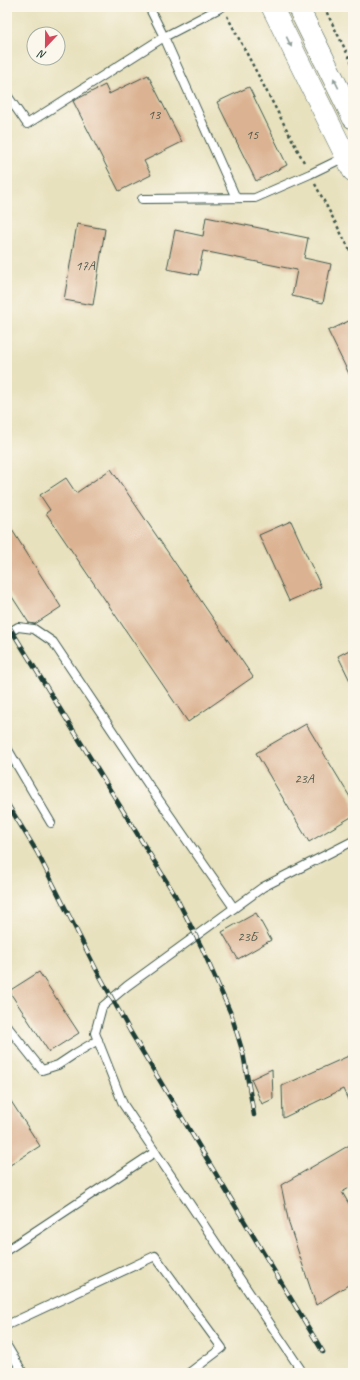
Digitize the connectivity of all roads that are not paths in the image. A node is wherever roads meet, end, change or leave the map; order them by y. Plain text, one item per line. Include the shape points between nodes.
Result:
1 (149, 7) edge
2 (272, 7) edge
3 (298, 7) edge
4 (224, 10) edge
5 (164, 37) junction
6 (7, 95) edge
7 (353, 118) edge
8 (349, 163) edge
9 (236, 198) junction
10 (142, 199) dead end
11 (7, 634) edge
12 (7, 748) edge
13 (51, 823) dead end
14 (353, 841) edge
15 (234, 908) junction
16 (7, 1026) edge
17 (98, 1040) junction
18 (155, 1152) junction
19 (7, 1250) edge
20 (7, 1325) edge
21 (7, 1346) edge
22 (22, 1373) edge
23 (189, 1373) edge
24 (303, 1373) edge

1 - 5 lane
2 -> 8 main road
7 -> 3 main road
4 - 5 lane
5 - 6 lane via 27,124
5 - 9 lane
8 - 9 lane via 310,174 255,198
9 - 10 lane
11 - 15 lane via 18,627 34,629 53,642
12 - 13 lane
14 - 15 lane via 263,887
15 - 17 lane via 102,1007 96,1033
16 - 17 lane via 42,1070 58,1065
17 - 18 lane via 123,1104
18 - 19 lane
18 - 24 lane
20 - 23 lane via 155,1256 222,1348
21 - 22 lane

